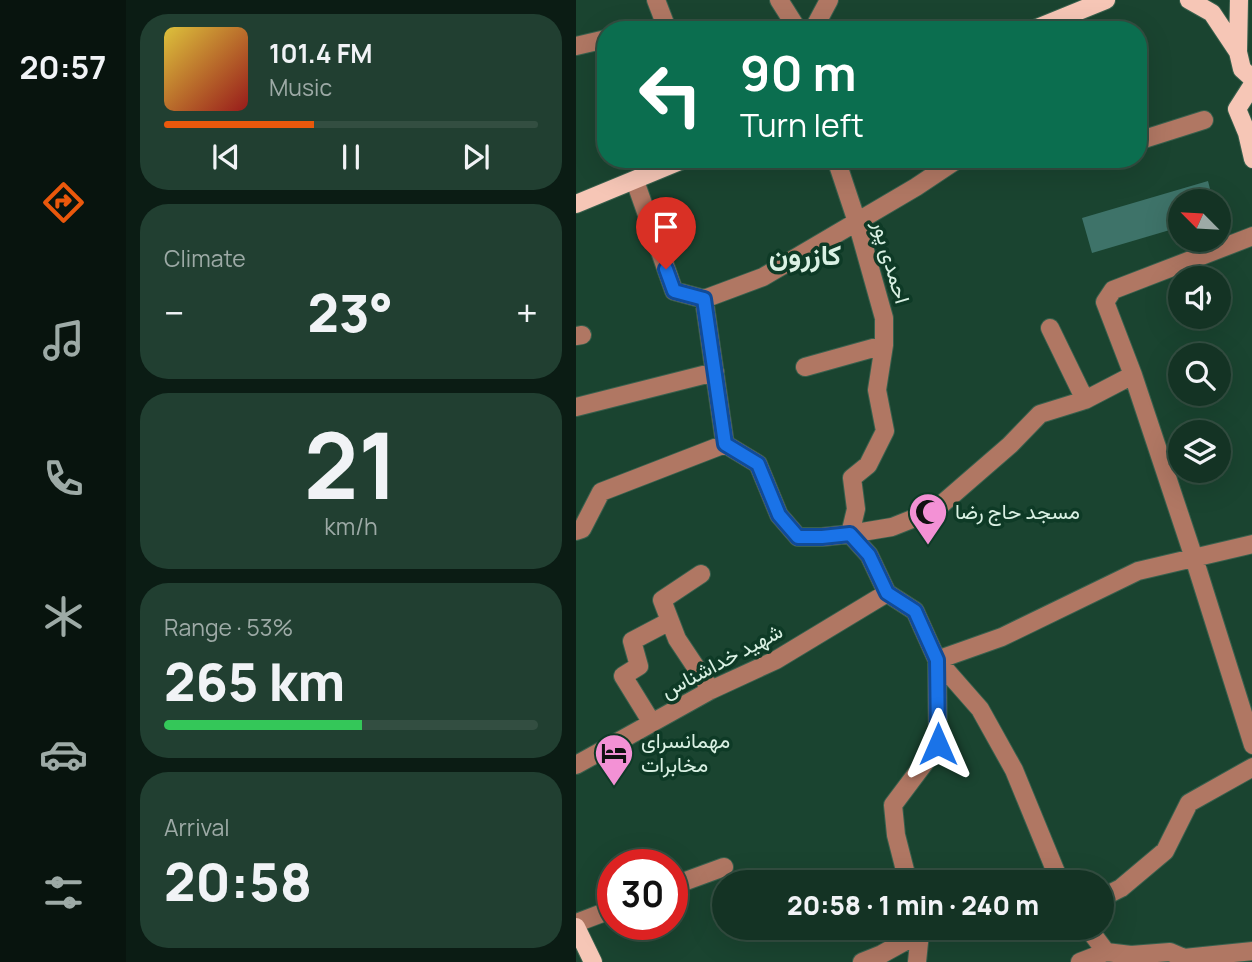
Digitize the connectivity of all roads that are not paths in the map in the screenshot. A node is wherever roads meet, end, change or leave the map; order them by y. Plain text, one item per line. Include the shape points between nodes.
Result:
1 (656, 0) edge
2 (779, 0) edge
3 (829, 0) edge
4 (1106, 0) edge
5 (1189, 0) edge
6 (1239, 0) edge
7 (660, 21) edge
8 (792, 21) edge
9 (818, 21) edge
10 (1054, 21) edge
11 (597, 41) edge
12 (576, 46) edge
13 (1238, 52) junction
14 (1252, 82) edge
15 (1204, 120) dead end
16 (1147, 138) edge
17 (1252, 159) edge
18 (664, 168) edge
19 (839, 168) edge
20 (944, 168) edge
21 (634, 181) junction
22 (576, 204) edge
23 (857, 222) junction
24 (1252, 236) edge
25 (704, 299) junction
26 (1050, 328) dead end
27 (884, 345) junction
28 (805, 367) dead end
29 (715, 372) junction
30 (1133, 375) junction
31 (1085, 400) junction
32 (576, 407) edge
33 (725, 444) junction
34 (576, 531) edge
35 (850, 534) junction
36 (1252, 544) edge
37 (1194, 558) junction
38 (701, 574) dead end
39 (887, 593) junction
40 (670, 621) junction
41 (937, 660) junction
42 (711, 690) junction
43 (652, 723) junction
44 (1252, 746) edge
45 (576, 765) edge
46 (1252, 767) edge
47 (724, 867) dead end
48 (905, 870) edge
49 (1055, 870) edge
50 (688, 880) edge
51 (1114, 892) edge
52 (597, 916) edge
53 (576, 925) edge
54 (904, 940) edge
55 (919, 940) edge
56 (1097, 940) edge
57 (1252, 951) edge
58 (1106, 952) junction
59 (1185, 960) edge
60 (592, 962) edge
61 (862, 962) edge
62 (917, 962) edge
63 (1080, 962) edge

1 - 7 street
2 - 8 street
3 - 9 street
4 - 10 main road
5 - 13 main road via 1212,13
6 - 13 main road
11 - 12 street
13 - 14 main road via 1242,69
14 - 17 main road via 1237,109
15 - 16 street
18 - 21 main road
19 - 23 street, احمدی پور
20 - 23 street
21 - 22 main road
21 - 25 street via 674,291
23 - 25 street via 763,277
23 - 27 street, احمدی پور via 884,318
24 - 30 street via 1113,290 1105,302
25 - 29 street
26 - 31 street
27 - 28 street
27 - 35 street, احمدی پور via 877,390 885,431 868,465 852,478 856,509
29 - 32 street
29 - 33 street
30 - 31 street
30 - 37 street
31 - 35 street via 1040,414 935,510 892,527
33 - 34 street via 601,492 582,529
33 - 35 street via 758,464 779,515 798,537
35 - 39 street via 869,555
36 - 37 street
37 - 41 street via 1138,571 1002,637
37 - 44 street
38 - 40 street via 662,600
39 - 41 street via 915,611
39 - 42 street, شهید خداشناس via 776,660
40 - 42 street
40 - 43 street via 632,641 639,666 623,676
41 - 48 street via 938,744 893,804
41 - 49 street via 980,709 1014,769
42 - 43 street, شهید خداشناس
43 - 45 street, شهید خداشناس
46 - 51 street via 1189,803 1165,850
47 - 50 street
52 - 53 street
53 - 60 main road
54 - 61 street
55 - 62 street
56 - 58 street
57 - 59 street
58 - 59 street via 1170,952
58 - 63 street

